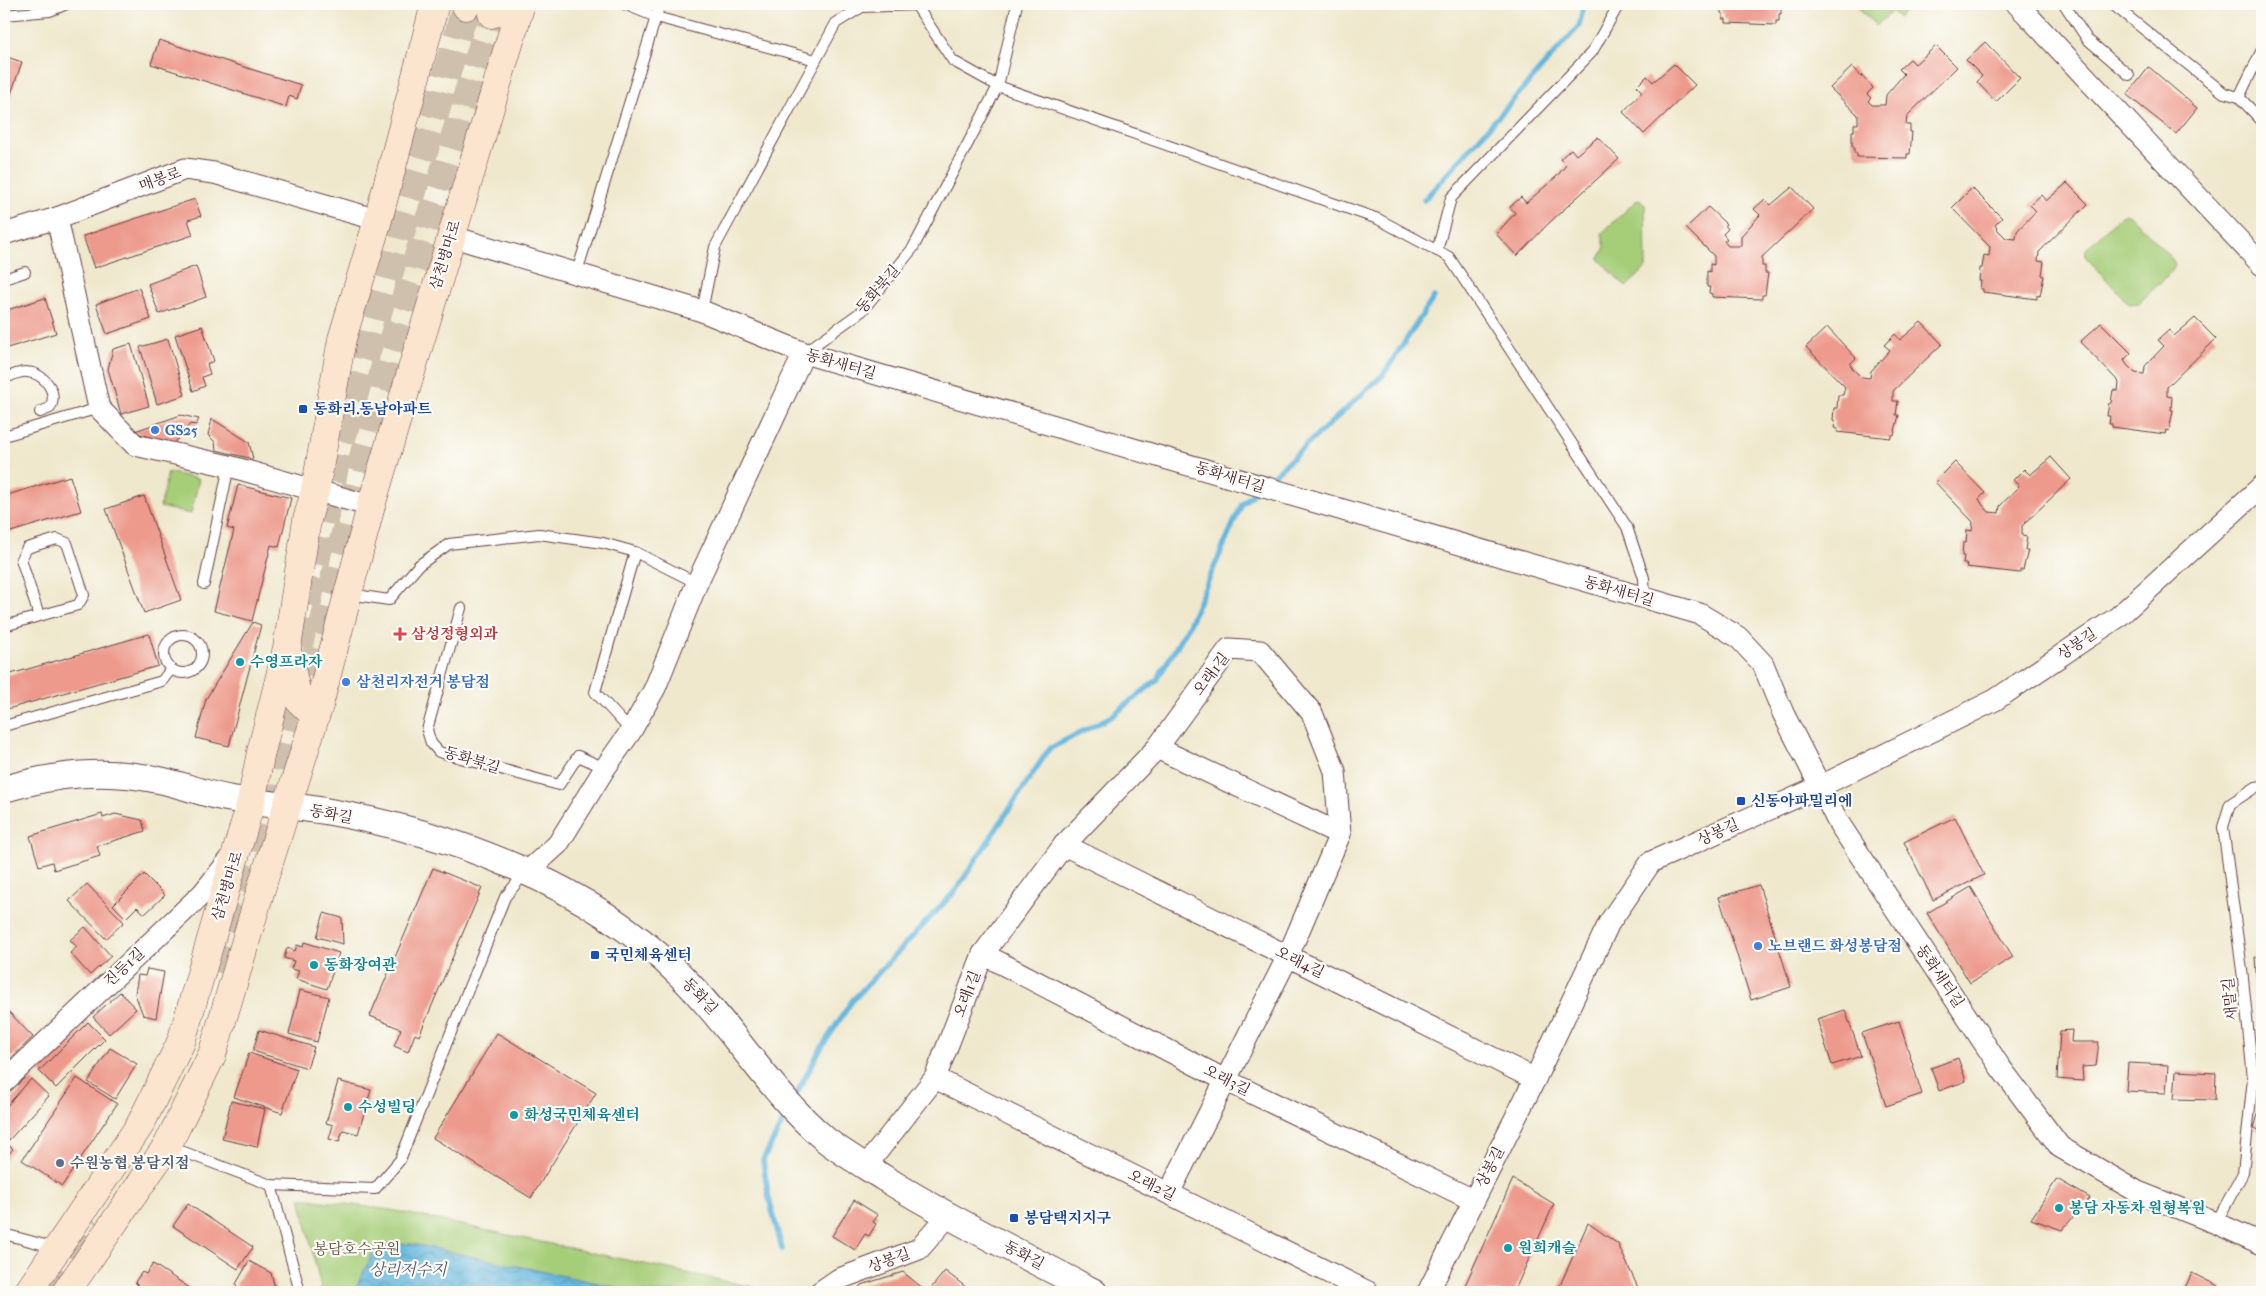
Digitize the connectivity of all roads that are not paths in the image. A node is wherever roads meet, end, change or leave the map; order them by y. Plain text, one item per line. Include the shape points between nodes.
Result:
1 (67, 4) edge
2 (435, 4) edge
3 (522, 4) edge
4 (624, 4) edge
5 (660, 4) edge
6 (1018, 4) edge
7 (1619, 4) edge
8 (2017, 4) edge
9 (2064, 4) edge
10 (2112, 4) edge
11 (862, 5) edge
12 (916, 5) edge
13 (4, 15) edge
14 (656, 17) junction
15 (2262, 50) edge
16 (816, 60) junction
17 (2129, 75) dead end
18 (998, 86) junction
19 (2239, 97) junction
20 (2262, 121) edge
21 (57, 218) junction
22 (378, 220) junction
23 (4, 234) edge
24 (450, 236) junction
25 (1437, 251) junction
26 (2262, 266) edge
27 (25, 272) dead end
28 (576, 275) junction
29 (4, 279) edge
30 (702, 311) junction
31 (804, 353) junction
32 (4, 379) edge
33 (99, 408) junction
34 (40, 412) dead end
35 (4, 436) edge
36 (229, 466) junction
37 (315, 491) junction
38 (2259, 495) edge
39 (371, 506) junction
40 (635, 552) junction
41 (697, 582) junction
42 (204, 584) dead end
43 (350, 594) junction
44 (1645, 599) junction
45 (461, 608) dead end
46 (39, 616) junction
47 (4, 626) edge
48 (287, 648) junction
49 (171, 669) dead end
50 (319, 705) junction
51 (4, 726) edge
52 (631, 732) junction
53 (1157, 748) junction
54 (605, 768) junction
55 (1819, 786) junction
56 (2262, 786) edge
57 (4, 789) edge
58 (251, 802) junction
59 (288, 806) junction
60 (1340, 834) junction
61 (1064, 845) junction
62 (238, 849) junction
63 (527, 872) junction
64 (983, 954) junction
65 (1288, 956) junction
66 (935, 1078) junction
67 (1535, 1079) junction
68 (1226, 1080) junction
69 (4, 1082) edge
70 (167, 1146) junction
71 (866, 1166) junction
72 (271, 1185) junction
73 (1169, 1193) junction
74 (1473, 1200) junction
75 (949, 1215) junction
76 (2216, 1223) junction
77 (4, 1234) edge
78 (2262, 1244) edge
79 (56, 1248) junction
80 (28, 1292) edge
81 (66, 1292) edge
82 (300, 1292) edge
83 (820, 1292) edge
84 (1094, 1292) edge
85 (1368, 1292) edge
86 (1428, 1292) edge

1 - 13 lane via 50,11
2 - 22 main road, 삼천병마로
3 - 24 main road, 삼천병마로
4 - 14 lane
5 - 14 lane
6 - 18 lane, 동화북길
7 - 25 lane via 1592,52 1451,198
8 - 26 street
9 - 17 lane via 2087,40
10 - 19 lane via 2224,93
11 - 12 lane
11 - 16 lane via 836,23
12 - 18 lane via 953,61
14 - 16 lane
14 - 28 lane
15 - 19 lane
16 - 30 lane via 715,247
18 - 25 lane via 1378,219
18 - 31 lane, 동화북길 via 913,248 862,310
19 - 20 lane
21 - 22 street, 매봉로 via 185,169 214,173
21 - 23 street, 매봉로
21 - 33 street
22 - 37 main road, 삼천병마로 via 342,339
24 - 28 street, 동화새터길
24 - 39 main road, 삼천병마로
25 - 44 lane via 1449,257 1627,527 1644,578
27 - 29 lane
28 - 30 street, 동화새터길
30 - 31 street, 동화새터길
31 - 41 street, 동화북길
31 - 44 street, 동화새터길
32 - 34 lane via 25,371 38,375 51,387 54,402 50,408
33 - 35 lane
33 - 36 street via 134,445
36 - 37 street
36 - 42 lane
37 - 39 street
37 - 48 main road, 삼천병마로 via 307,520
38 - 55 street, 상봉길 via 2118,617 1995,700
39 - 43 main road, 삼천병마로
40 - 41 lane
40 - 43 lane via 603,543 539,534 449,544 419,565 389,600
40 - 52 lane via 595,692
41 - 52 street, 동화북길 via 655,688
43 - 50 main road, 삼천병마로
44 - 55 street, 동화새터길 via 1700,614 1738,637 1763,664
45 - 54 lane, 동화북길 via 427,730 431,743 439,752 559,785 578,756
46 - 46 lane via 78,605 84,595 67,543 57,539 27,548 21,559
46 - 47 lane
48 - 50 main road via 298,699 309,710
48 - 58 main road, 삼천병마로
49 - 51 lane via 162,681
50 - 59 main road, 삼천병마로
52 - 54 street, 동화북길
53 - 60 street
53 - 60 street, 오래1길 via 1230,649 1260,651 1312,712 1335,772
53 - 61 street, 오래1길
54 - 63 street, 동화북길 via 558,844
55 - 67 street, 상봉길 via 1651,862 1609,923
55 - 76 street, 동화새터길 via 1838,822 1989,1050 2060,1147 2138,1192
56 - 76 lane, 새말길 via 2230,804 2223,827 2253,1078 2243,1173
57 - 58 street, 동화길 via 63,774 113,773 160,780 213,796
58 - 59 street, 동화길
58 - 62 main road, 삼천병마로
59 - 63 street, 동화길 via 429,836
59 - 70 main road, 삼천병마로 via 212,1055
60 - 65 street, 오래1길
61 - 64 street, 오래1길
61 - 65 street, 오래4길
62 - 69 street, 진등1길 via 203,893
62 - 79 main road, 삼천병마로 via 181,1042 140,1125
63 - 71 street, 동화길 via 607,916 667,963 719,1016 800,1116 828,1141
63 - 72 lane via 505,897 400,1160 375,1189
64 - 66 street, 오래1길
64 - 68 street, 오래3길
65 - 67 street, 오래4길
65 - 68 street, 오래1길
66 - 71 street, 오래1길
66 - 73 street, 오래2길
67 - 74 street, 상봉길
68 - 73 street, 오래1길
68 - 74 street, 오래3길
70 - 72 lane
70 - 81 main road, 삼천병마로
71 - 75 street, 동화길
72 - 82 lane
73 - 85 street, 오래2길
74 - 86 street, 상봉길
75 - 83 street, 상봉길 via 919,1249 839,1279
75 - 84 street, 동화길
76 - 78 street, 동화새터길
77 - 79 lane
79 - 80 main road, 삼천병마로

